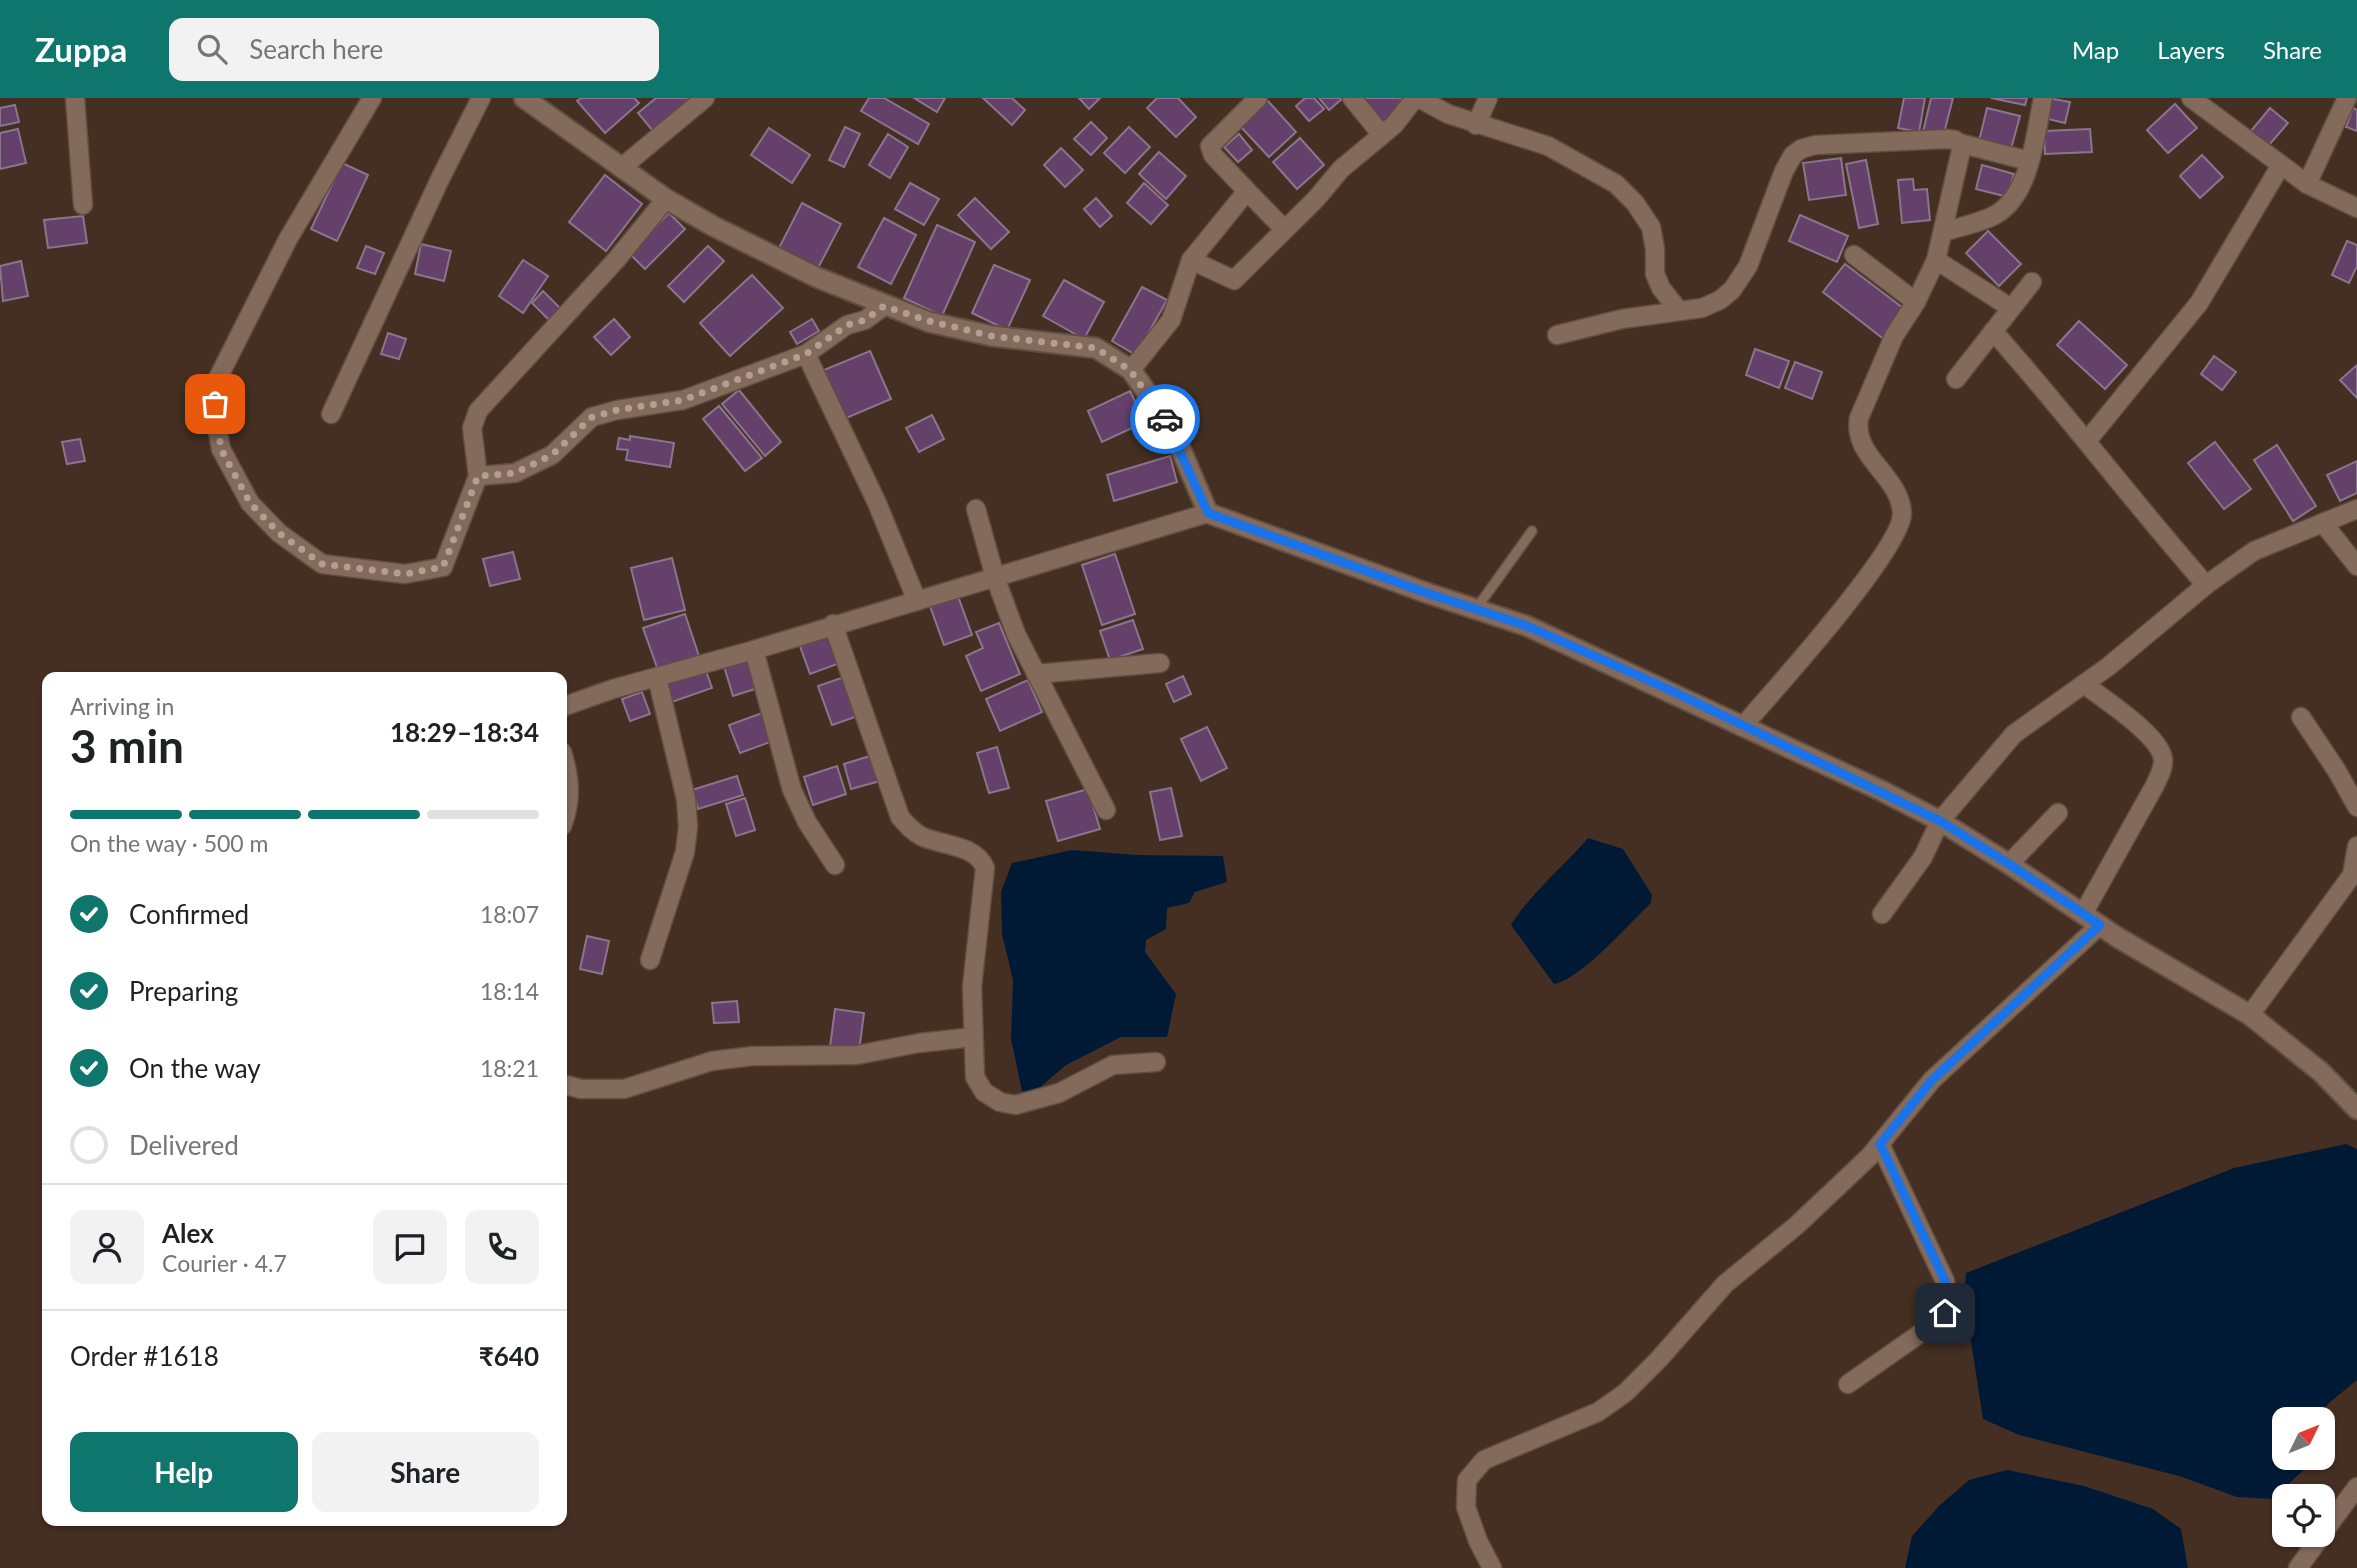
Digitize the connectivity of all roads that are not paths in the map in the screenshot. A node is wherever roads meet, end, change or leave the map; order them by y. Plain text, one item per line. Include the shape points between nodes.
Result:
1 (75, 98) edge
2 (372, 98) edge
3 (481, 98) edge
4 (524, 98) edge
5 (705, 98) edge
6 (1258, 98) edge
7 (1352, 98) edge
8 (1417, 98) edge
9 (1488, 98) edge
10 (2043, 98) edge
11 (2191, 98) edge
12 (2347, 98) edge
13 (1476, 125) junction
14 (1381, 135) junction
15 (1959, 143) junction
16 (2029, 161) junction
17 (2281, 165) junction
18 (621, 168) junction
19 (2306, 184) junction
20 (1247, 191) junction
21 (667, 199) junction
22 (83, 205) dead end
23 (2357, 208) edge
24 (1284, 229) junction
25 (1943, 232) junction
26 (1854, 255) dead end
27 (1191, 260) junction
28 (1936, 260) junction
29 (2032, 282) dead end
30 (1916, 302) junction
31 (884, 306) junction
32 (2011, 308) junction
33 (1679, 311) junction
34 (1993, 331) junction
35 (1557, 334) dead end
36 (806, 354) junction
37 (1130, 370) junction
38 (1956, 379) dead end
39 (331, 414) dead end
40 (2087, 441) junction
41 (478, 476) junction
42 (976, 509) dead end
43 (2357, 509) edge
44 (1208, 513) junction
45 (2323, 523) junction
46 (1532, 531) dead end
47 (2357, 566) edge
48 (995, 578) junction
49 (2206, 585) junction
50 (917, 601) junction
51 (1476, 609) junction
52 (833, 624) junction
53 (754, 650) junction
54 (1160, 663) dead end
55 (1037, 674) junction
56 (657, 677) junction
57 (2084, 684) junction
58 (567, 705) edge
59 (2301, 717) dead end
60 (1742, 727) junction
61 (567, 773) edge
62 (2357, 807) edge
63 (1106, 810) dead end
64 (2058, 813) dead end
65 (567, 814) edge
66 (1940, 821) junction
67 (2357, 846) edge
68 (2009, 864) junction
69 (835, 865) dead end
70 (2083, 914) junction
71 (1882, 915) dead end
72 (2100, 925) junction
73 (650, 960) dead end
74 (2250, 1015) junction
75 (973, 1037) junction
76 (1156, 1062) dead end
77 (567, 1085) edge
78 (2357, 1109) edge
79 (1880, 1144) junction
80 (1848, 1384) dead end
81 (2357, 1488) edge
82 (2335, 1518) edge
83 (2313, 1547) edge
84 (1492, 1568) edge
85 (2298, 1568) edge

1 - 22 street
2 - 41 street via 288,239 214,386 221,449 250,503 279,533 322,564 405,574 443,567
3 - 39 street
4 - 18 street
5 - 18 street
6 - 20 street via 1210,146
7 - 14 street
8 - 13 street
8 - 14 street
9 - 13 street
10 - 16 street
11 - 17 street
12 - 19 street
13 - 33 street via 1548,146 1616,184 1636,203 1651,227 1655,274
14 - 24 street
15 - 16 street
15 - 25 street via 1962,152
15 - 33 street via 1947,139 1801,149 1784,171 1748,266 1732,290 1702,308
16 - 25 street via 2016,195 1996,215
17 - 19 street
17 - 40 street via 2199,303
18 - 21 street
19 - 23 street
20 - 24 street
20 - 27 street
21 - 31 street via 816,277
21 - 41 street via 478,411 472,428
24 - 27 street via 1234,280
25 - 28 street
26 - 30 street
27 - 37 street via 1171,320
28 - 30 street
28 - 32 street
29 - 32 street
30 - 60 street via 1894,336 1857,429 1861,444 1895,491 1902,514 1898,530 1866,578
31 - 36 street
31 - 37 street via 992,336 1096,348
32 - 34 street
33 - 35 street
34 - 38 street
34 - 40 street
36 - 41 street via 683,400 592,417 552,455 515,473
36 - 50 street via 877,503
37 - 44 street via 1173,431
40 - 49 street
42 - 48 street
43 - 45 street
44 - 48 street
44 - 51 street
45 - 47 street
45 - 49 street via 2254,551
46 - 51 lane
48 - 50 street
48 - 55 street
49 - 57 street
50 - 52 street
51 - 60 street via 1527,626
52 - 53 street
52 - 75 street via 900,817 918,835 967,850 982,860 985,868 972,987
53 - 56 street
53 - 69 street via 792,790
54 - 55 street
55 - 63 street
56 - 58 street
56 - 73 street via 686,799 688,827 685,852
57 - 66 street via 2014,734
57 - 70 street via 2151,737 2163,758 2155,785
59 - 62 street
60 - 66 street
61 - 65 street
64 - 68 street
66 - 68 street
66 - 71 street via 1912,874
67 - 74 street via 2352,875
68 - 70 street
70 - 72 street
72 - 74 street
72 - 79 street via 1932,1080
74 - 78 street via 2321,1072
75 - 76 street via 975,1077 984,1092 1015,1105 1059,1093 1113,1065
75 - 77 street via 857,1055 712,1061 624,1089
79 - 80 street via 1945,1281 1949,1304 1938,1321
79 - 84 street via 1797,1225 1725,1284 1625,1393 1598,1412 1484,1460 1468,1480 1466,1507
81 - 82 street
83 - 85 street

